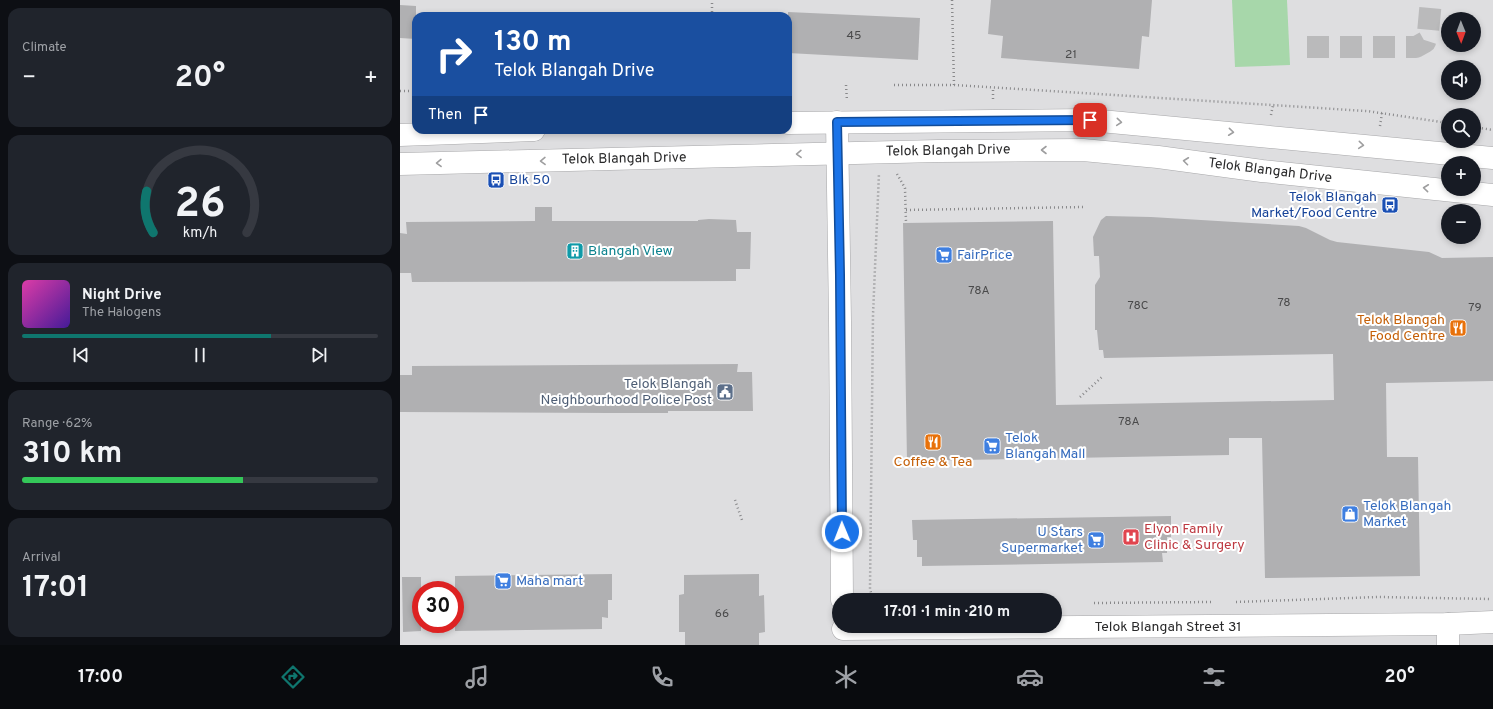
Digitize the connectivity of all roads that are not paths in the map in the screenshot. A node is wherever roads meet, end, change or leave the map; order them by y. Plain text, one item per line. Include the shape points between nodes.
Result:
1 (837, 122) junction
2 (792, 123) edge
3 (427, 134) edge
4 (400, 135) edge
5 (838, 154) junction
6 (1493, 158) edge
7 (403, 166) edge
8 (1493, 195) edge
9 (842, 593) edge
10 (1493, 622) edge
11 (843, 633) edge
12 (1448, 635) edge

1 - 2 street
1 - 5 street
1 -> 6 street via 1090,120
3 - 4 street
5 -> 7 street, Telok Blangah Drive
8 -> 5 street, Telok Blangah Drive via 1083,150
5 - 9 street
10 - 12 street, Telok Blangah Street 31
11 - 12 street, Telok Blangah Street 31

